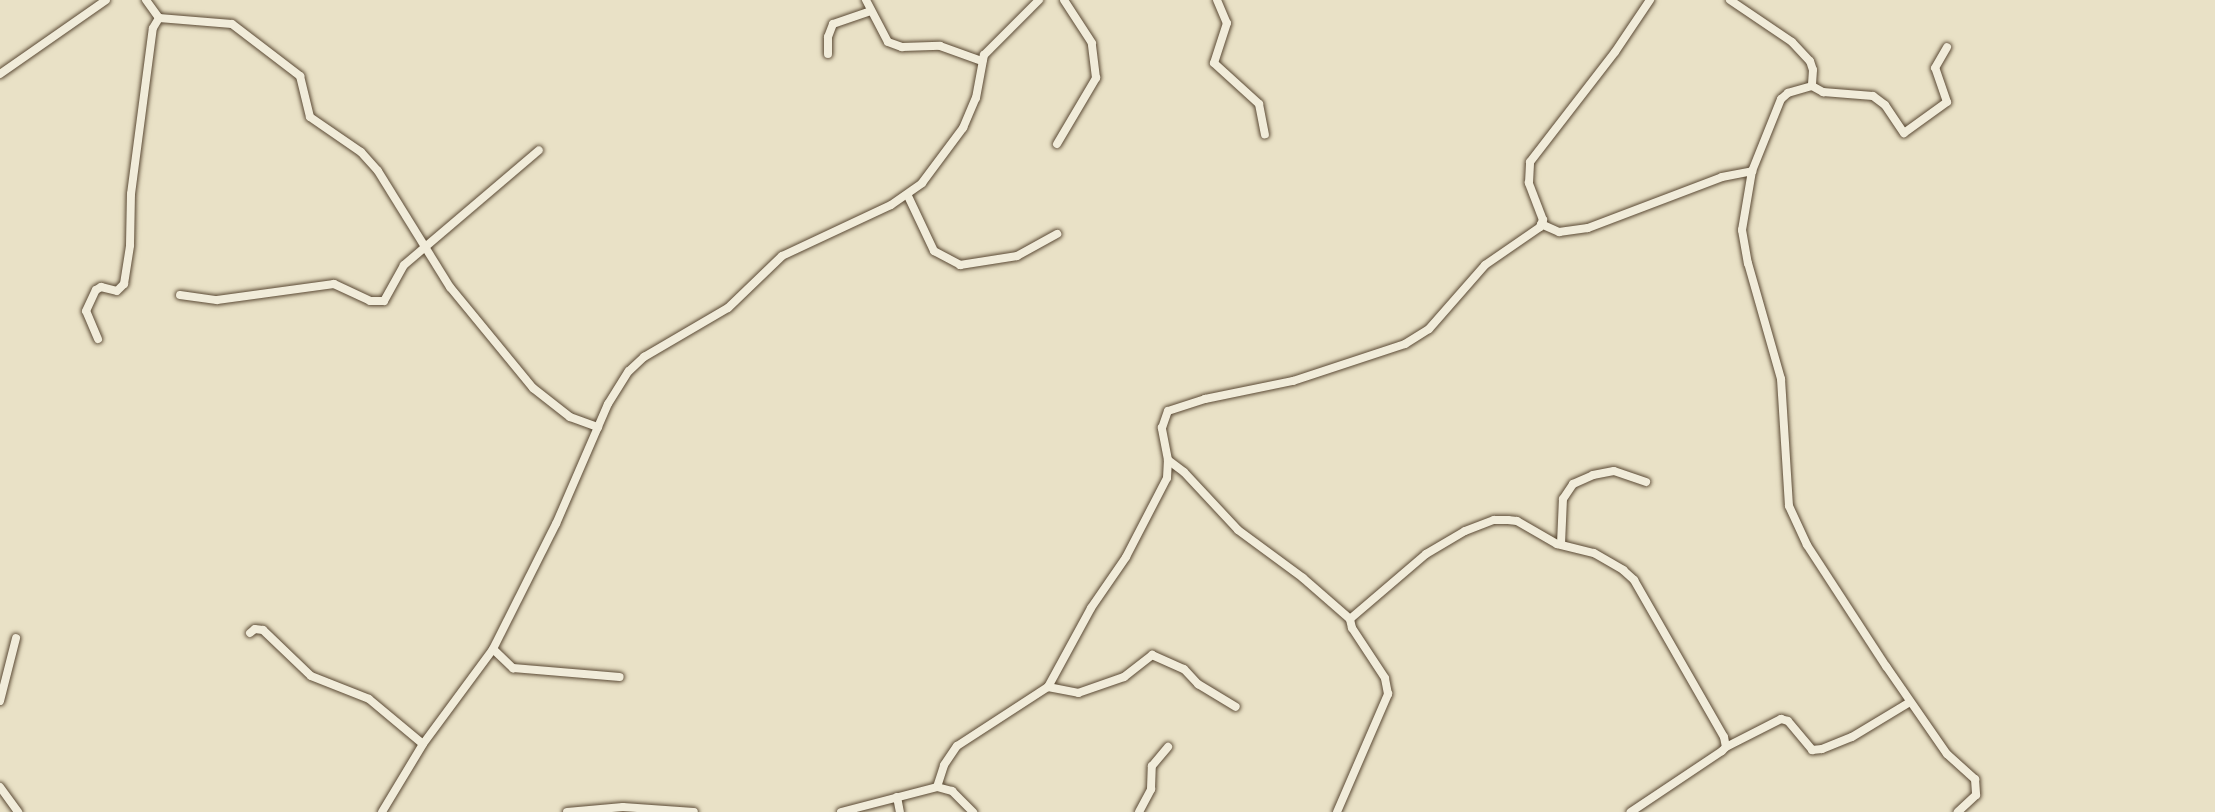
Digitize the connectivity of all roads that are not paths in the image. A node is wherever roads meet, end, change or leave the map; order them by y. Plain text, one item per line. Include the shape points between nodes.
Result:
1 (106, 0) edge
2 (146, 0) edge
3 (866, 0) edge
4 (1039, 0) edge
5 (1064, 0) edge
6 (1217, 0) edge
7 (1650, 0) edge
8 (1730, 0) edge
9 (871, 11) junction
10 (159, 18) junction
11 (1947, 47) dead end
12 (828, 54) dead end
13 (982, 61) junction
14 (0, 74) edge
15 (1812, 86) junction
16 (1265, 134) dead end
17 (1057, 144) dead end
18 (539, 150) dead end
19 (1752, 171) junction
20 (908, 196) junction
21 (1541, 224) junction
22 (1057, 234) dead end
23 (425, 246) junction
24 (180, 295) dead end
25 (98, 339) dead end
26 (598, 427) junction
27 (1168, 460) junction
28 (1646, 482) dead end
29 (1561, 544) junction
30 (1350, 619) junction
31 (250, 633) dead end
32 (16, 638) dead end
33 (493, 649) junction
34 (620, 677) dead end
35 (1048, 687) junction
36 (0, 701) edge
37 (1910, 702) junction
38 (1236, 707) dead end
39 (423, 744) junction
40 (1168, 747) dead end
41 (1726, 747) junction
42 (0, 787) edge
43 (937, 787) junction
44 (897, 797) junction
45 (18, 812) edge
46 (382, 812) edge
47 (567, 812) edge
48 (694, 812) edge
49 (841, 812) edge
50 (900, 812) edge
51 (973, 812) edge
52 (1139, 812) edge
53 (1337, 812) edge
54 (1631, 812) edge
55 (1958, 812) edge

1 - 14 street
2 - 10 street
3 - 9 street
4 - 13 street
5 - 17 street via 1092,43 1096,78
6 - 16 street via 1227,19 1214,63 1259,104
7 - 21 street via 1530,162 1529,183 1542,213
8 - 15 street via 1804,53 1813,70
9 - 12 street via 833,24
9 - 13 street via 888,42 940,46
10 - 23 street via 232,24 300,76 310,117 361,152 378,171
10 - 25 street via 153,28 131,194 124,284 117,291 96,290 86,311
11 - 15 street via 1935,68 1947,102 1904,133 1873,96 1823,92
13 - 20 street via 976,98 963,128
15 - 19 street via 1781,99
18 - 23 street
19 - 21 street via 1722,177 1588,228 1559,232
19 - 37 street via 1743,246 1781,379 1789,506 1807,545
20 - 22 street via 934,251 960,265 1017,256
20 - 26 street via 789,252 728,308 644,357 620,383
21 - 27 street via 1485,265 1429,329 1405,344 1293,381 1168,411 1162,428
23 - 24 street via 395,276 384,301 377,303 334,284 217,300
23 - 26 street via 462,304 543,400
26 - 33 street
27 - 30 street via 1238,530
27 - 35 street via 1167,478 1138,534
28 - 29 street via 1614,471 1573,484 1563,499
29 - 30 street via 1517,521 1481,524 1426,554
29 - 41 street via 1610,561 1634,580
30 - 53 street via 1388,686 1386,703
31 - 39 street via 263,630 311,676 369,699
32 - 36 street
33 - 34 street via 513,668
33 - 39 street
35 - 38 street via 1078,693 1124,677 1152,655 1184,669
35 - 43 street via 957,746
37 - 41 street via 1822,749 1812,750 1781,719
37 - 55 street via 1947,754 1975,779 1976,795
39 - 46 street
40 - 52 street via 1152,766 1151,789
41 - 54 street
42 - 45 street
43 - 44 street
43 - 51 street via 952,791
44 - 49 street
44 - 50 street
47 - 48 street via 623,807

